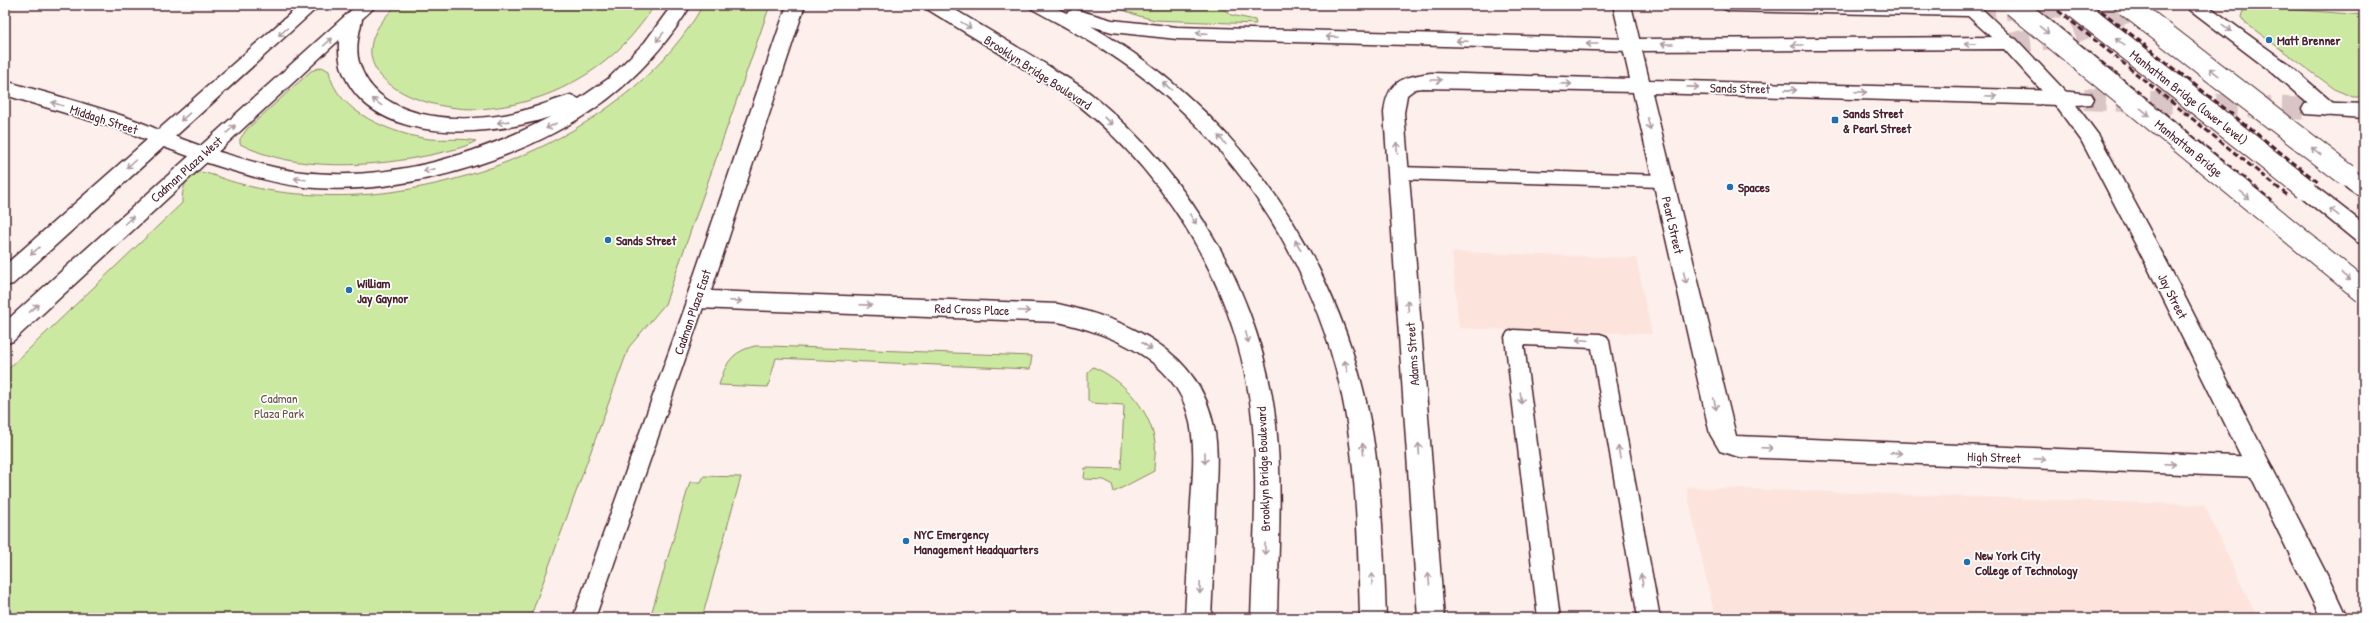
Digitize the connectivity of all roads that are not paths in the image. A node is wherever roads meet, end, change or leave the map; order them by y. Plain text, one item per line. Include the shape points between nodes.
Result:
1 (311, 5) edge
2 (368, 5) edge
3 (682, 5) edge
4 (796, 5) edge
5 (933, 5) edge
6 (1038, 5) edge
7 (1047, 5) edge
8 (1622, 5) edge
9 (1730, 5) edge
10 (2014, 5) edge
11 (2073, 5) edge
12 (2127, 5) edge
13 (2196, 5) edge
14 (1970, 8) edge
15 (353, 20) junction
16 (2009, 43) junction
17 (1631, 45) junction
18 (618, 81) junction
19 (1640, 86) junction
20 (5, 88) edge
21 (1399, 90) joint
22 (2060, 98) junction
23 (2084, 99) tunnel mouth
24 (2364, 111) edge
25 (160, 138) junction
26 (202, 154) junction
27 (1398, 172) junction
28 (1662, 181) junction
29 (2364, 188) edge
30 (2364, 236) edge
31 (5, 278) edge
32 (2364, 292) edge
33 (697, 299) junction
34 (5, 335) edge
35 (1728, 444) joint
36 (2260, 467) junction
37 (584, 618) edge
38 (1198, 618) edge
39 (1264, 618) edge
40 (1373, 618) edge
41 (1432, 618) edge
42 (1549, 618) edge
43 (1649, 618) edge
44 (2334, 618) edge

1 -> 25 main road
2 - 15 main road, Cadman Plaza West
3 -> 18 main road via 653,47
4 - 33 main road, Cadman Plaza East
5 -> 39 main road, Brooklyn Bridge Boulevard via 1056,80 1094,108 1130,141 1163,180 1192,217 1210,247 1228,284 1246,333 1261,399 1265,457
40 -> 6 main road via 1368,498 1361,437 1336,331 1301,250 1255,179 1221,139 1174,92 1106,43
17 -> 7 main road via 1177,33 1112,26
8 - 17 main road, Pearl Street
9 - 14 main road
10 -> 32 main road, Manhattan Bridge, bridge
30 -> 11 main road, Manhattan Bridge (lower level), bridge
29 -> 12 main road, bridge
13 -> 24 main road via 2286,73 2320,109
14 - 16 main road, Jay Street
18 -> 15 main road via 554,109 504,122 446,125 422,121 383,107 358,86 348,60 348,41
26 -> 15 main road, Cadman Plaza West
16 -> 17 main road
16 - 22 main road, Jay Street
17 - 19 main road, Pearl Street
18 -> 26 main road, Middagh Street via 568,116 507,147 439,168 397,176 356,181 316,181 278,176
21 -> 19 main road, Sands Street via 1406,85 1431,80
19 -> 22 main road, Sands Street
19 -> 28 main road, Pearl Street
25 -> 20 main road, Middagh Street via 129,125
27 -> 21 main road, Adams Street via 1394,113 1395,98
22 - 23 main road, Sands Street
22 - 36 main road, Jay Street via 2089,136
25 - 26 main road, Middagh Street
25 -> 31 main road
34 -> 26 main road, Cadman Plaza West
27 - 28 lane
41 -> 27 main road, Adams Street
28 -> 35 main road, Pearl Street via 1722,434
33 - 37 lane, Cadman Plaza East
33 -> 38 main road, Red Cross Place via 1025,311 1087,319 1133,338 1156,352 1184,382 1195,401 1201,420 1205,458
35 -> 36 main road, High Street via 1739,447
36 - 44 main road, Jay Street
43 -> 42 lane via 1600,341 1514,337

